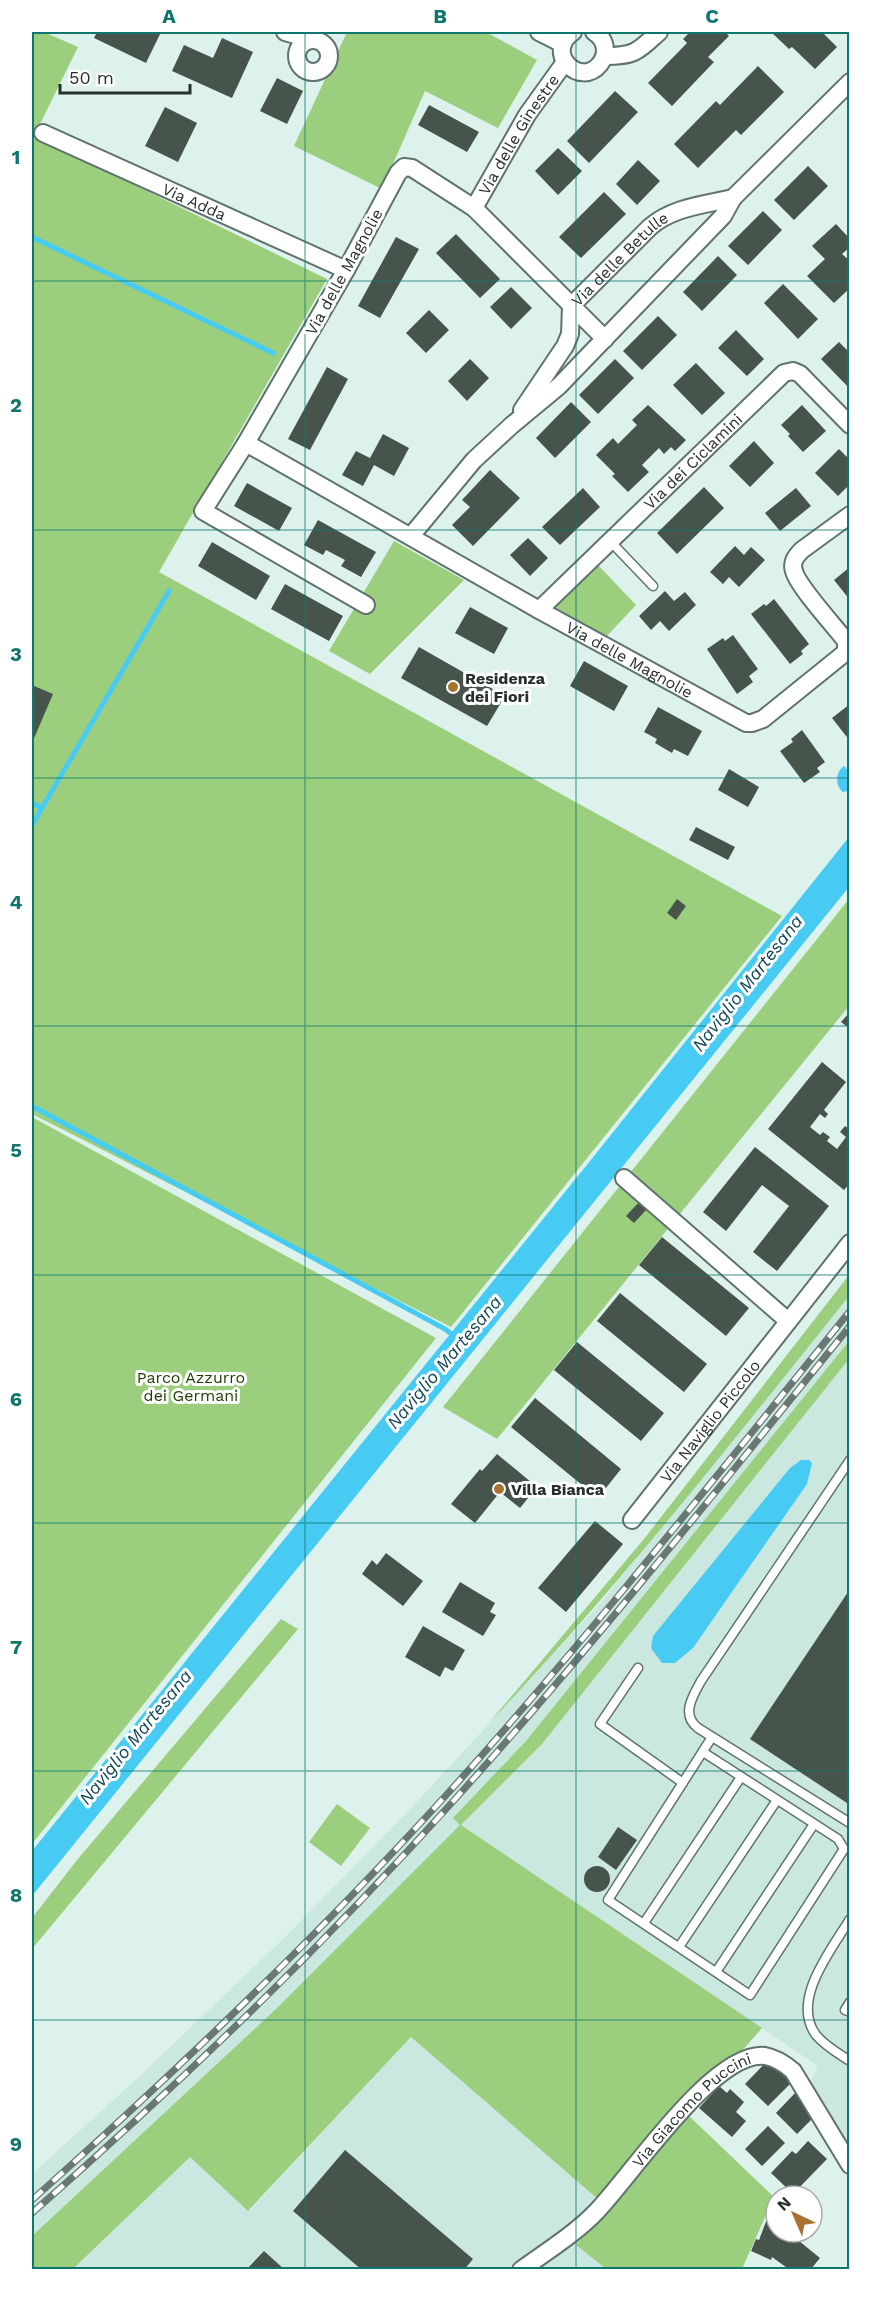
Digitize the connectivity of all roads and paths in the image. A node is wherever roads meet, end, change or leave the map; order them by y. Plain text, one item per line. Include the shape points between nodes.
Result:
1 (285, 32) edge
2 (538, 32) edge
3 (594, 32) edge
4 (659, 32) edge
5 (568, 38) edge
6 (312, 40) dead end
7 (605, 56) junction
8 (565, 62) junction
9 (849, 82) edge
10 (43, 133) dead end
11 (408, 167) joint
12 (734, 198) junction
13 (474, 208) junction
14 (346, 270) junction
15 (571, 306) junction
16 (604, 339) junction
17 (512, 424) junction
18 (849, 425) edge
19 (246, 443) junction
20 (849, 515) edge
21 (411, 536) junction
22 (610, 541) junction
23 (653, 585) dead end
24 (366, 605) dead end
25 (539, 610) junction
26 (624, 1178) dead end
27 (849, 1243) edge
28 (788, 1321) junction
29 (849, 1461) edge
30 (632, 1520) dead end
31 (638, 1668) dead end
32 (712, 1737) junction
33 (703, 1752) junction
34 (741, 1777) junction
35 (683, 1782) junction
36 (777, 1800) junction
37 (849, 1823) edge
38 (814, 1824) junction
39 (849, 1919) edge
40 (644, 1923) junction
41 (679, 1947) junction
42 (716, 1972) junction
43 (849, 2002) edge
44 (849, 2012) edge
45 (849, 2061) edge
46 (849, 2165) edge
47 (521, 2270) edge

1 - 6 street
2 - 5 street, Via delle Ginestre
3 - 7 street via 603,41
4 - 7 street, Via delle Ginestre via 634,53
5 - 8 street, Via delle Ginestre via 562,57
7 - 8 street, Via delle Ginestre via 591,71 576,71
8 - 13 street, Via delle Ginestre via 527,115
9 - 12 street, Via delle Betulle
10 - 14 street, Via Adda
11 - 13 street, Via delle Ginestre
11 - 14 street, Via delle Magnolie via 398,173
12 - 15 street, Via delle Betulle via 662,218
12 - 16 street, Via delle Betulle via 723,216
13 - 15 street, Via delle Ginestre
14 - 19 street, Via delle Magnolie
15 - 16 street, Via delle Ginestre
15 - 17 street, Via delle Betulle via 570,334 565,346
16 - 17 street, Via delle Betulle via 542,401
17 - 21 street, Via delle Betulle via 462,474
18 - 22 street, Via dei Ciclamini via 800,374 784,373
19 - 21 street, Via delle Magnolie
19 - 24 street, Via delle Magnolie via 203,511
20 - 25 street, Via delle Magnolie via 802,550 793,564 797,578 846,641 846,652 757,722 738,720
21 - 25 street, Via delle Magnolie
22 - 23 lane
22 - 25 street, Via dei Ciclamini
26 - 28 street
27 - 28 street, Via Naviglio Piccolo
28 - 30 street, Via Naviglio Piccolo
29 - 32 lane via 691,1697 691,1721
31 - 35 lane via 600,1724
32 - 33 lane
32 - 37 lane
33 - 34 lane
33 - 35 lane
34 - 36 lane
34 - 40 lane
35 - 40 lane via 608,1900
36 - 38 lane
36 - 41 lane
38 - 42 lane
38 - 42 lane via 838,1839 844,1849 750,1995
39 - 45 lane via 812,1982 808,2005 815,2034
40 - 41 lane
41 - 42 lane
43 - 44 lane via 845,2010
46 - 47 street, Via Giacomo Puccini via 793,2072 770,2057 745,2059 698,2092 587,2221

